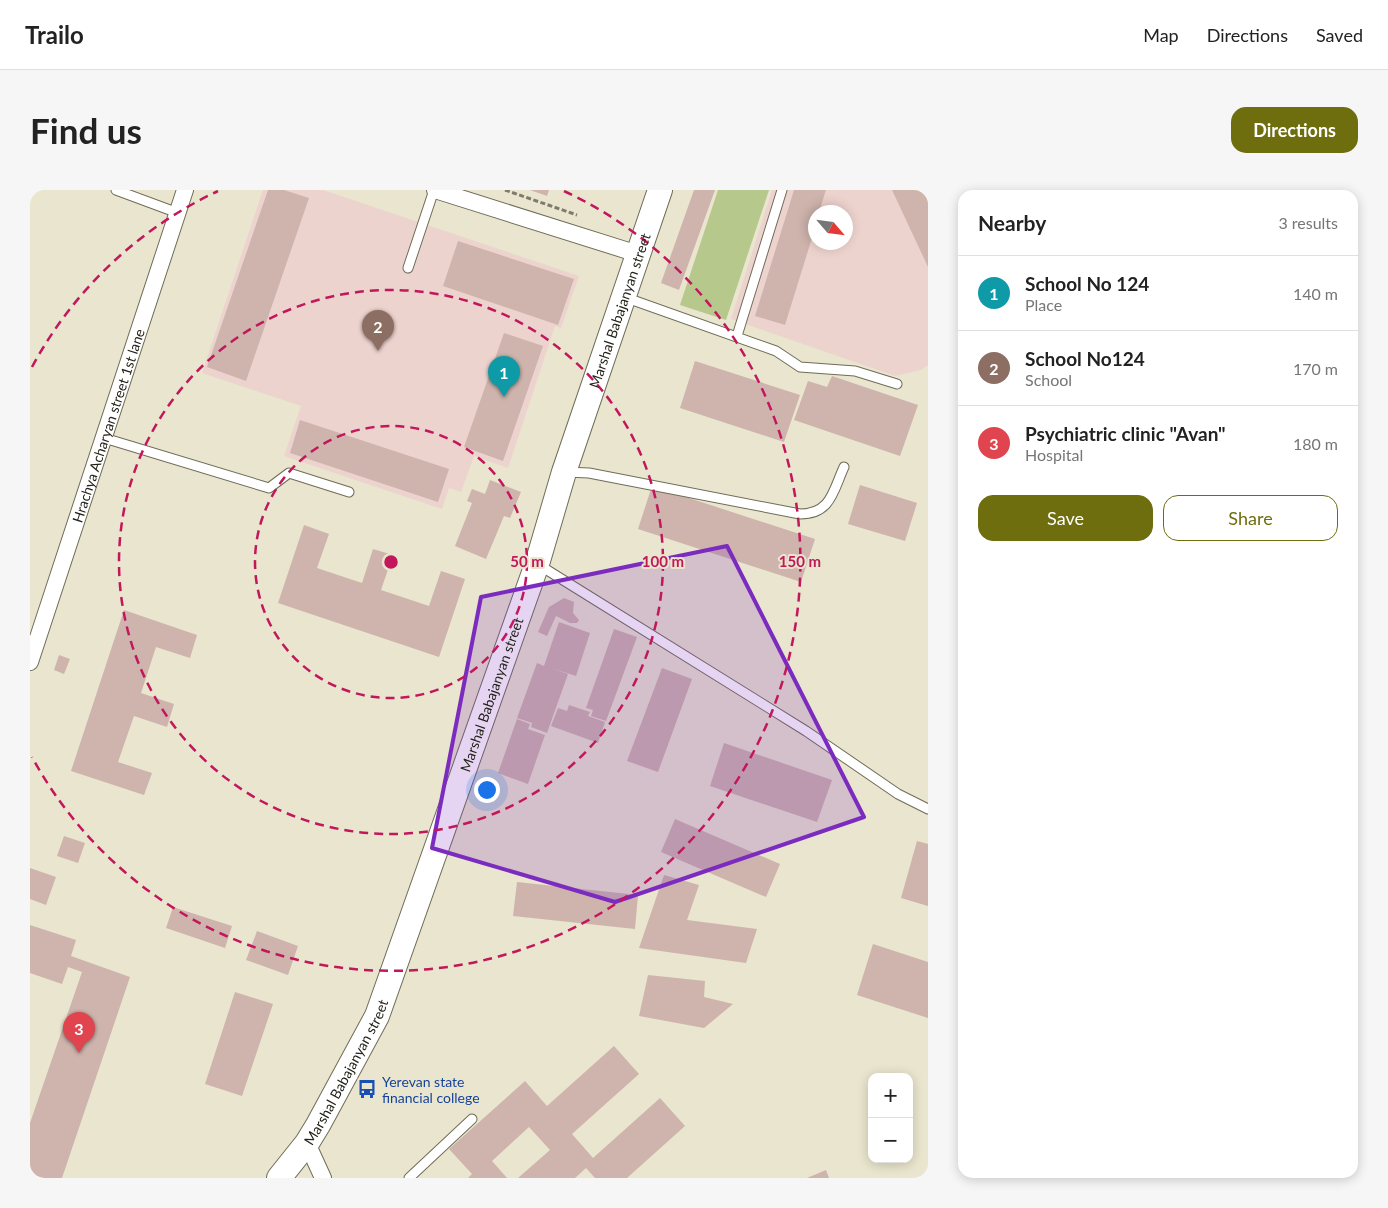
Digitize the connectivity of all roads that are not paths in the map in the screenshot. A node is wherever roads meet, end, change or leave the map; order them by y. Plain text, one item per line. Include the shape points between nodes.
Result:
1 (116, 190) edge
2 (185, 190) edge
3 (435, 190) edge
4 (660, 190) edge
5 (782, 190) edge
6 (178, 213) junction
7 (638, 254) junction
8 (408, 268) dead end
9 (624, 297) junction
10 (737, 336) junction
11 (897, 384) dead end
12 (104, 438) junction
13 (844, 467) dead end
14 (564, 472) junction
15 (349, 492) dead end
16 (537, 564) junction
17 (30, 662) edge
18 (928, 809) edge
19 (472, 1118) dead end
20 (307, 1143) junction
21 (280, 1178) edge
22 (323, 1178) edge
23 (409, 1178) edge

1 - 6 lane
2 - 6 street, Hrachya Acharyan street 1st lane
3 - 7 street
3 - 8 lane
4 - 7 main road, Marshal Babajanyan street
5 - 10 lane
6 - 12 street, Hrachya Acharyan street 1st lane
7 - 9 main road, Marshal Babajanyan street
9 - 10 lane
9 - 14 main road, Marshal Babajanyan street
10 - 11 lane via 776,351 800,367 855,370
12 - 15 lane via 270,488 289,473
12 - 17 street, Hrachya Acharyan street 1st lane
13 - 14 lane via 827,504 819,512 810,514 589,473
14 - 16 main road, Marshal Babajanyan street
16 - 18 lane via 806,731 898,794
16 - 20 main road, Marshal Babajanyan street via 377,1016
19 - 23 lane
20 - 21 main road, Marshal Babajanyan street
20 - 22 street

